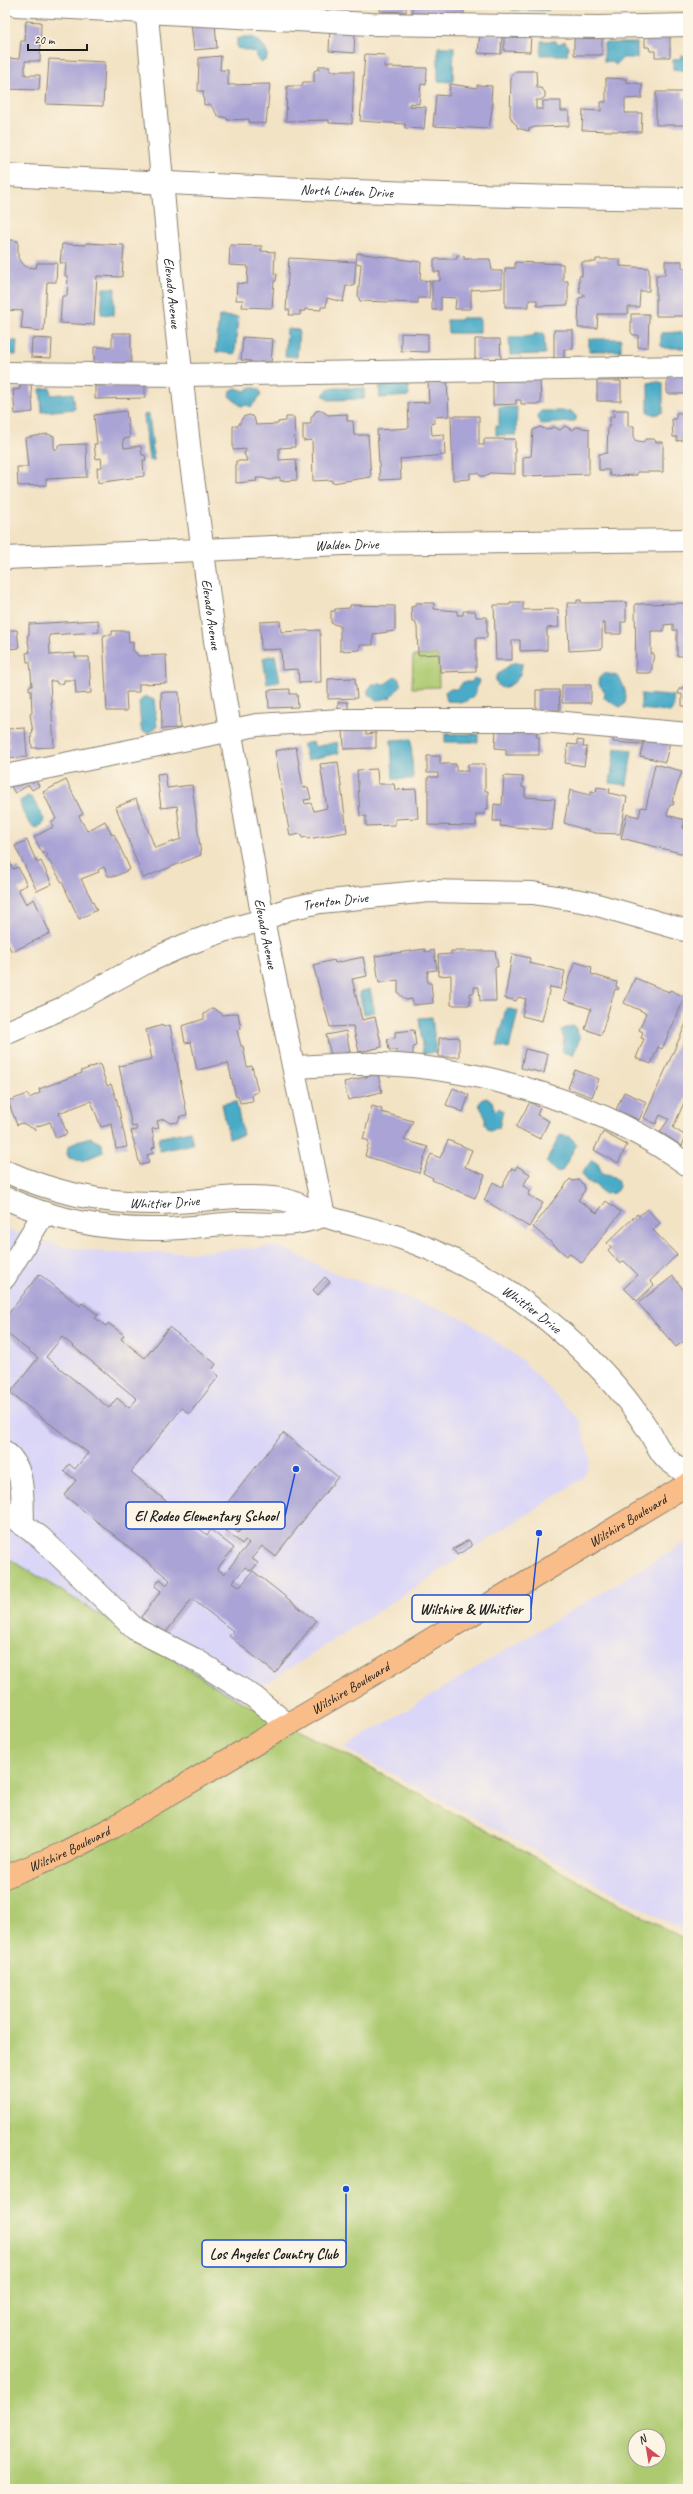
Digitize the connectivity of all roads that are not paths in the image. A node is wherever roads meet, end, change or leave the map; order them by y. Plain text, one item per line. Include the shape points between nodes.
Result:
1 (16, 5) edge
2 (146, 9) edge
3 (688, 25) edge
4 (5, 175) edge
5 (162, 183) junction
6 (688, 199) edge
7 (688, 366) edge
8 (5, 373) edge
9 (181, 375) junction
10 (688, 540) edge
11 (202, 549) junction
12 (5, 558) edge
13 (230, 730) junction
14 (688, 734) edge
15 (5, 776) edge
16 (263, 920) junction
17 (688, 931) edge
18 (5, 1033) edge
19 (294, 1067) junction
20 (688, 1165) edge
21 (5, 1171) edge
22 (5, 1198) edge
23 (44, 1213) junction
24 (324, 1216) junction
25 (5, 1277) edge
26 (5, 1452) edge
27 (688, 1475) edge
28 (688, 1484) edge
29 (5, 1512) edge
30 (23, 1525) junction
31 (288, 1725) junction
32 (5, 1877) edge

1 - 2 street
2 - 3 street via 370,24 480,27
2 - 5 street, Elevado Avenue
4 - 5 street, North Linden Drive
5 - 6 street, North Linden Drive via 541,198
5 - 9 street, Elevado Avenue
7 - 9 street
8 - 9 street
9 - 11 street, Elevado Avenue
10 - 11 street, Walden Drive via 344,544
11 - 12 street, Walden Drive
11 - 13 street, Elevado Avenue
13 - 14 street via 257,725 341,720 532,720
13 - 15 street
13 - 16 street, Elevado Avenue
16 - 17 street, Trenton Drive via 288,909 320,902 378,895 429,891 533,893 587,902
16 - 18 street, Trenton Drive via 184,945 147,962 63,1008
16 - 19 street, Elevado Avenue
19 - 20 street via 390,1065 428,1068 516,1087 605,1119 645,1138
19 - 24 street, Elevado Avenue
21 - 24 street, Whittier Drive via 36,1185 78,1197 119,1203 160,1203 240,1197 277,1199 295,1202
22 - 23 street, Whittier Drive
23 - 24 street, Whittier Drive via 74,1222 116,1229 296,1223
23 - 25 street
24 - 27 street, Whittier Drive via 402,1238 449,1258 495,1282 577,1345 612,1382 646,1426 666,1458
26 - 30 street via 14,1459 20,1472
28 - 31 main road, Wilshire Boulevard
29 - 30 street
30 - 31 street via 40,1537 135,1629 196,1660 254,1697
31 - 32 main road, Wilshire Boulevard via 100,1834 59,1855

